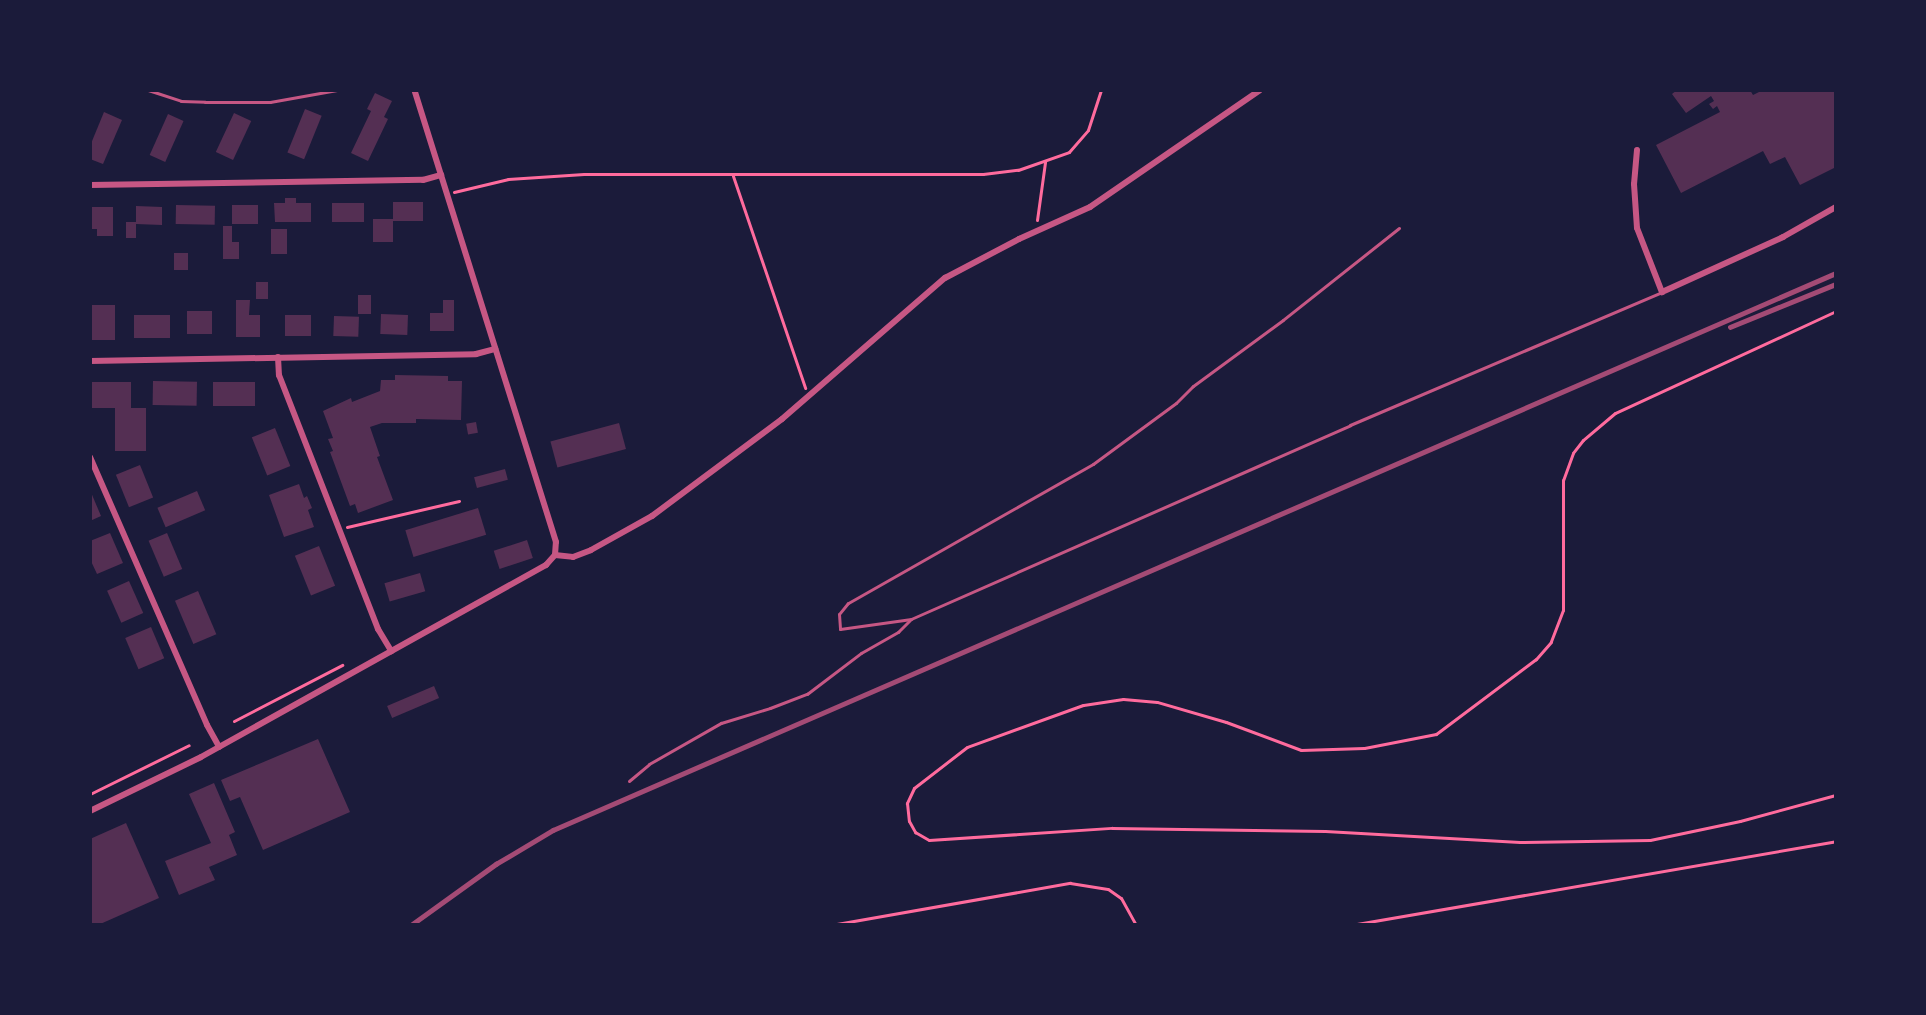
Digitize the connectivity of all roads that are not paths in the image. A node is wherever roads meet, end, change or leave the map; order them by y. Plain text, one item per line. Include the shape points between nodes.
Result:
1 (148, 90) edge
2 (337, 90) edge
3 (414, 90) edge
4 (1260, 90) edge
5 (1636, 150) dead end
6 (441, 175) junction
7 (90, 185) edge
8 (1836, 207) edge
9 (1399, 228) dead end
10 (1662, 292) junction
11 (495, 349) junction
12 (278, 357) junction
13 (90, 361) edge
14 (90, 457) edge
15 (555, 555) junction
16 (911, 619) junction
17 (391, 651) junction
18 (219, 747) junction
19 (628, 781) dead end
20 (90, 811) edge

1 - 2 lane via 182,101 270,102
3 - 6 street
4 - 15 street via 1090,207 945,278 741,452 652,516 591,550 573,556
5 - 10 street via 1637,228
6 - 7 street via 423,180
6 - 11 street
8 - 10 street via 1783,237
9 - 16 lane via 1093,464 848,603 839,614 840,629
10 - 16 lane
11 - 12 street via 476,354
11 - 15 street via 556,542
12 - 13 street
12 - 17 street via 279,375 378,629
14 - 18 street
15 - 17 street via 546,565
16 - 19 lane via 807,694 721,723 648,764
17 - 18 street
18 - 20 street

